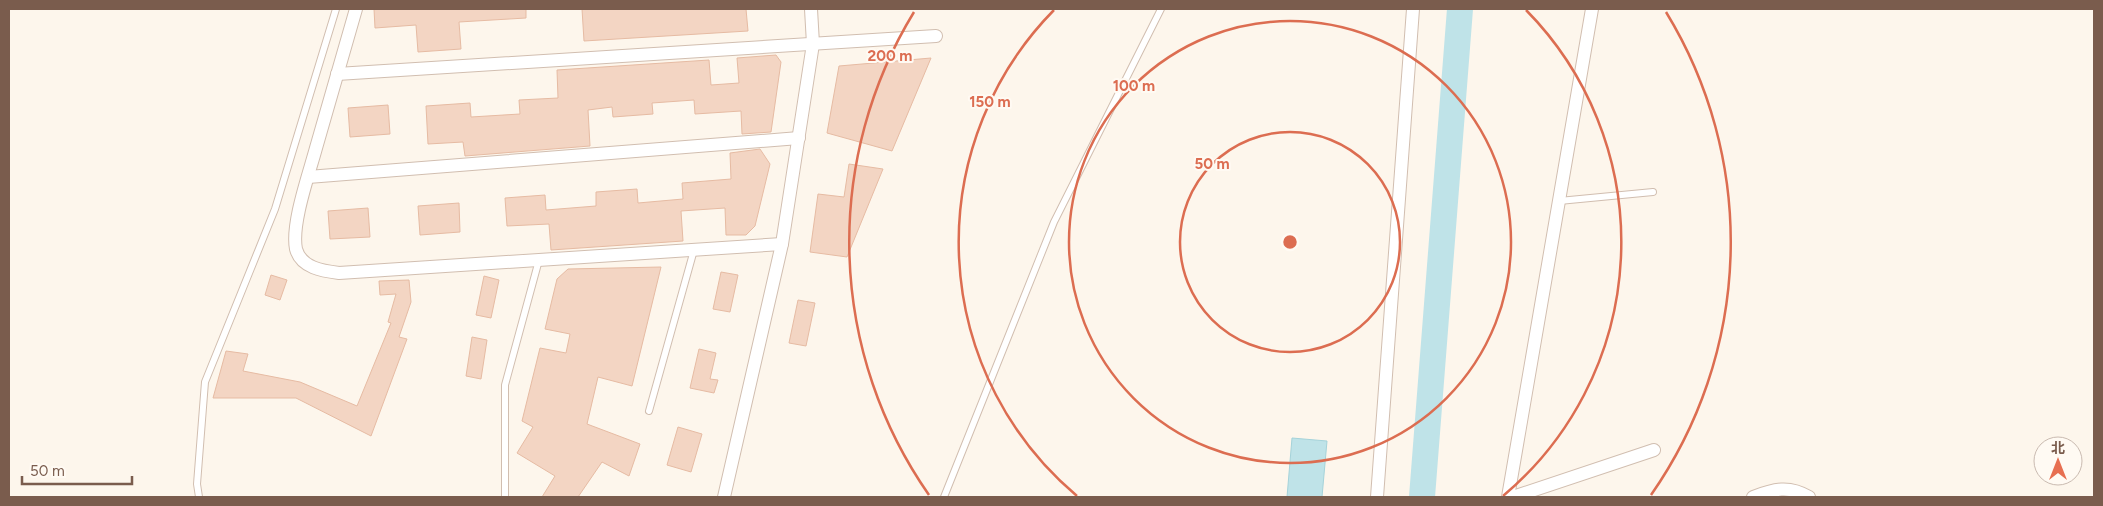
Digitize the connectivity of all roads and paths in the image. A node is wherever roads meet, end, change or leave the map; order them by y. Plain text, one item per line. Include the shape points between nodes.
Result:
1 (336, 9) edge
2 (356, 9) edge
3 (811, 9) edge
4 (1161, 9) edge
5 (1413, 9) edge
6 (1592, 9) edge
7 (936, 36) dead end
8 (813, 44) junction
9 (337, 74) junction
10 (799, 138) junction
11 (308, 177) junction
12 (1653, 192) dead end
13 (1559, 201) junction
14 (782, 244) junction
15 (694, 250) junction
16 (539, 260) junction
17 (649, 411) dead end
18 (1654, 450) dead end
19 (199, 497) edge
20 (505, 497) edge
21 (724, 497) edge
22 (944, 497) edge
23 (1377, 497) edge
24 (1508, 497) edge
25 (1514, 497) edge
26 (1754, 497) edge
27 (1809, 497) edge

1 - 19 lane via 276,209 205,382 197,484
2 - 9 street
3 - 8 street
4 - 22 lane via 1054,222
5 - 23 street
6 - 13 street
7 - 8 street
8 - 9 street
8 - 10 street
9 - 11 street
10 - 11 street
10 - 14 street
11 - 16 street via 295,231 297,250 305,263 320,271 339,273
12 - 13 lane
13 - 24 street
14 - 15 street
14 - 21 street
15 - 16 street
15 - 17 lane
16 - 20 lane via 505,385
18 - 25 street
26 - 27 street via 1787,488

